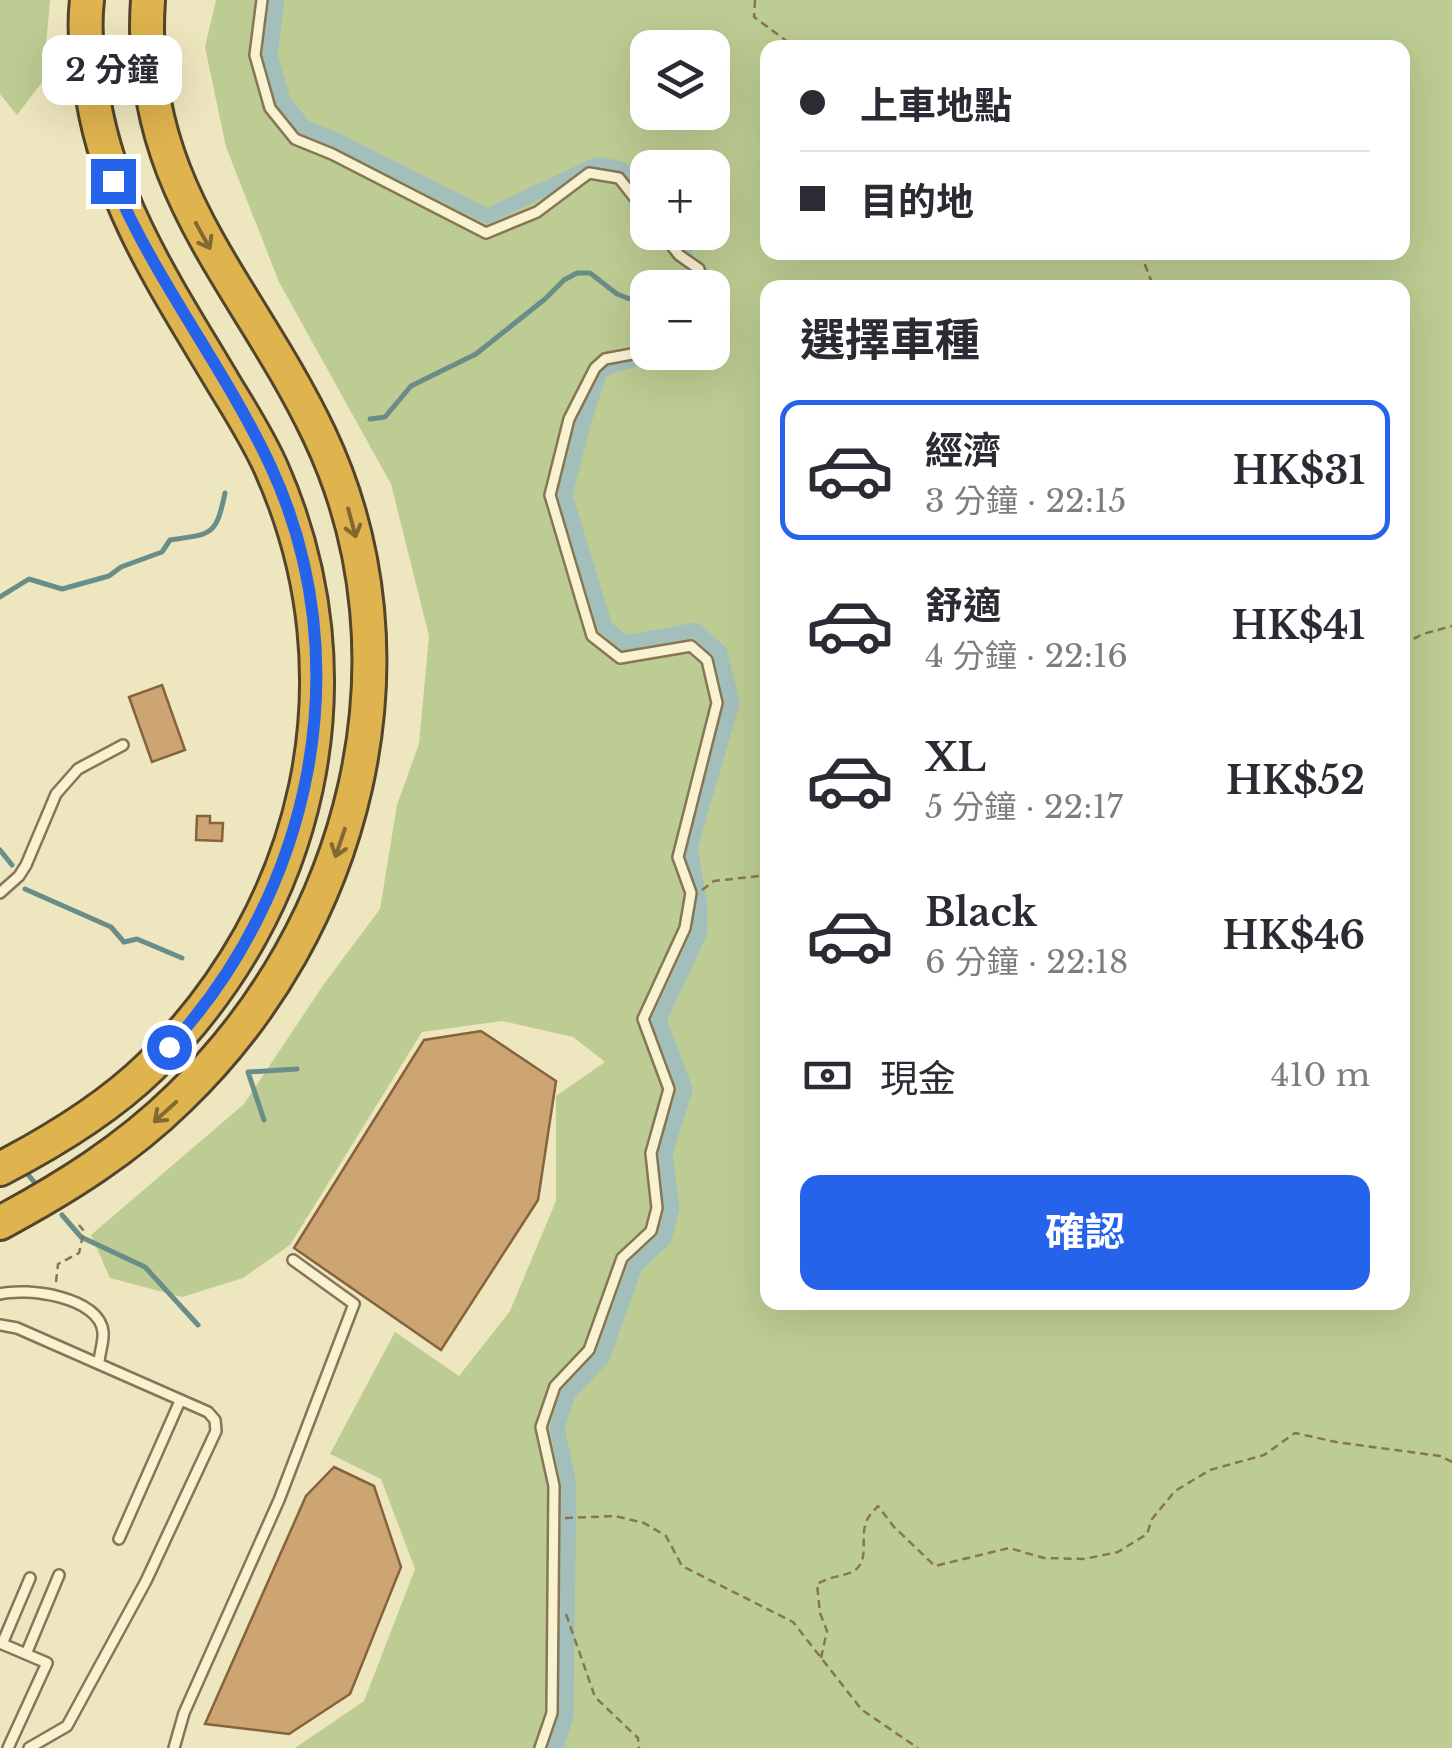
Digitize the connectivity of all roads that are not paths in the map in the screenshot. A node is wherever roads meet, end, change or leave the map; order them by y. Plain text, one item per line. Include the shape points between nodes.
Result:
1 (87, 0) edge
2 (148, 0) edge
3 (262, 0) edge
4 (630, 192) edge
5 (675, 250) edge
6 (699, 270) edge
7 (630, 354) edge
8 (123, 745) dead end
9 (0, 892) edge
10 (0, 1170) edge
11 (0, 1222) edge
12 (293, 1260) dead end
13 (0, 1294) edge
14 (0, 1325) edge
15 (98, 1364) junction
16 (153, 1374) dead end
17 (146, 1385) junction
18 (180, 1401) junction
19 (119, 1539) dead end
20 (60, 1575) dead end
21 (30, 1578) dead end
22 (1, 1643) edge
23 (26, 1654) junction
24 (8, 1748) edge
25 (29, 1748) edge
26 (174, 1748) edge
27 (540, 1748) edge

1 - 10 highway via 88,63 106,161 134,228 254,436 290,514 315,612 318,689 300,813 274,887 206,1004 122,1092
2 -> 11 highway via 155,110 180,191 304,404 350,512 368,604 367,726 356,791 328,876 254,1012 201,1077 142,1132 81,1177
3 - 4 lane via 256,56 270,108 295,139 486,232 537,212 589,173 619,178
5 - 6 lane
7 - 27 lane via 594,368 569,420 550,496 592,636 620,658 691,646 707,660 717,703 678,857 691,893 685,928 644,1019 669,1090 651,1153 657,1208 651,1231 622,1258 590,1350 555,1386 542,1427 554,1486 552,1713
8 - 9 lane via 78,768 56,794 26,865
12 - 26 lane via 354,1304 280,1500
13 - 15 lane via 41,1291 84,1308 103,1332
14 - 15 lane
15 - 17 lane
16 - 17 lane
17 - 18 lane
18 - 19 lane
18 - 25 lane via 208,1412 216,1431 146,1581 67,1726
20 - 23 lane
21 - 22 lane
22 - 23 lane
23 - 24 lane via 48,1663

